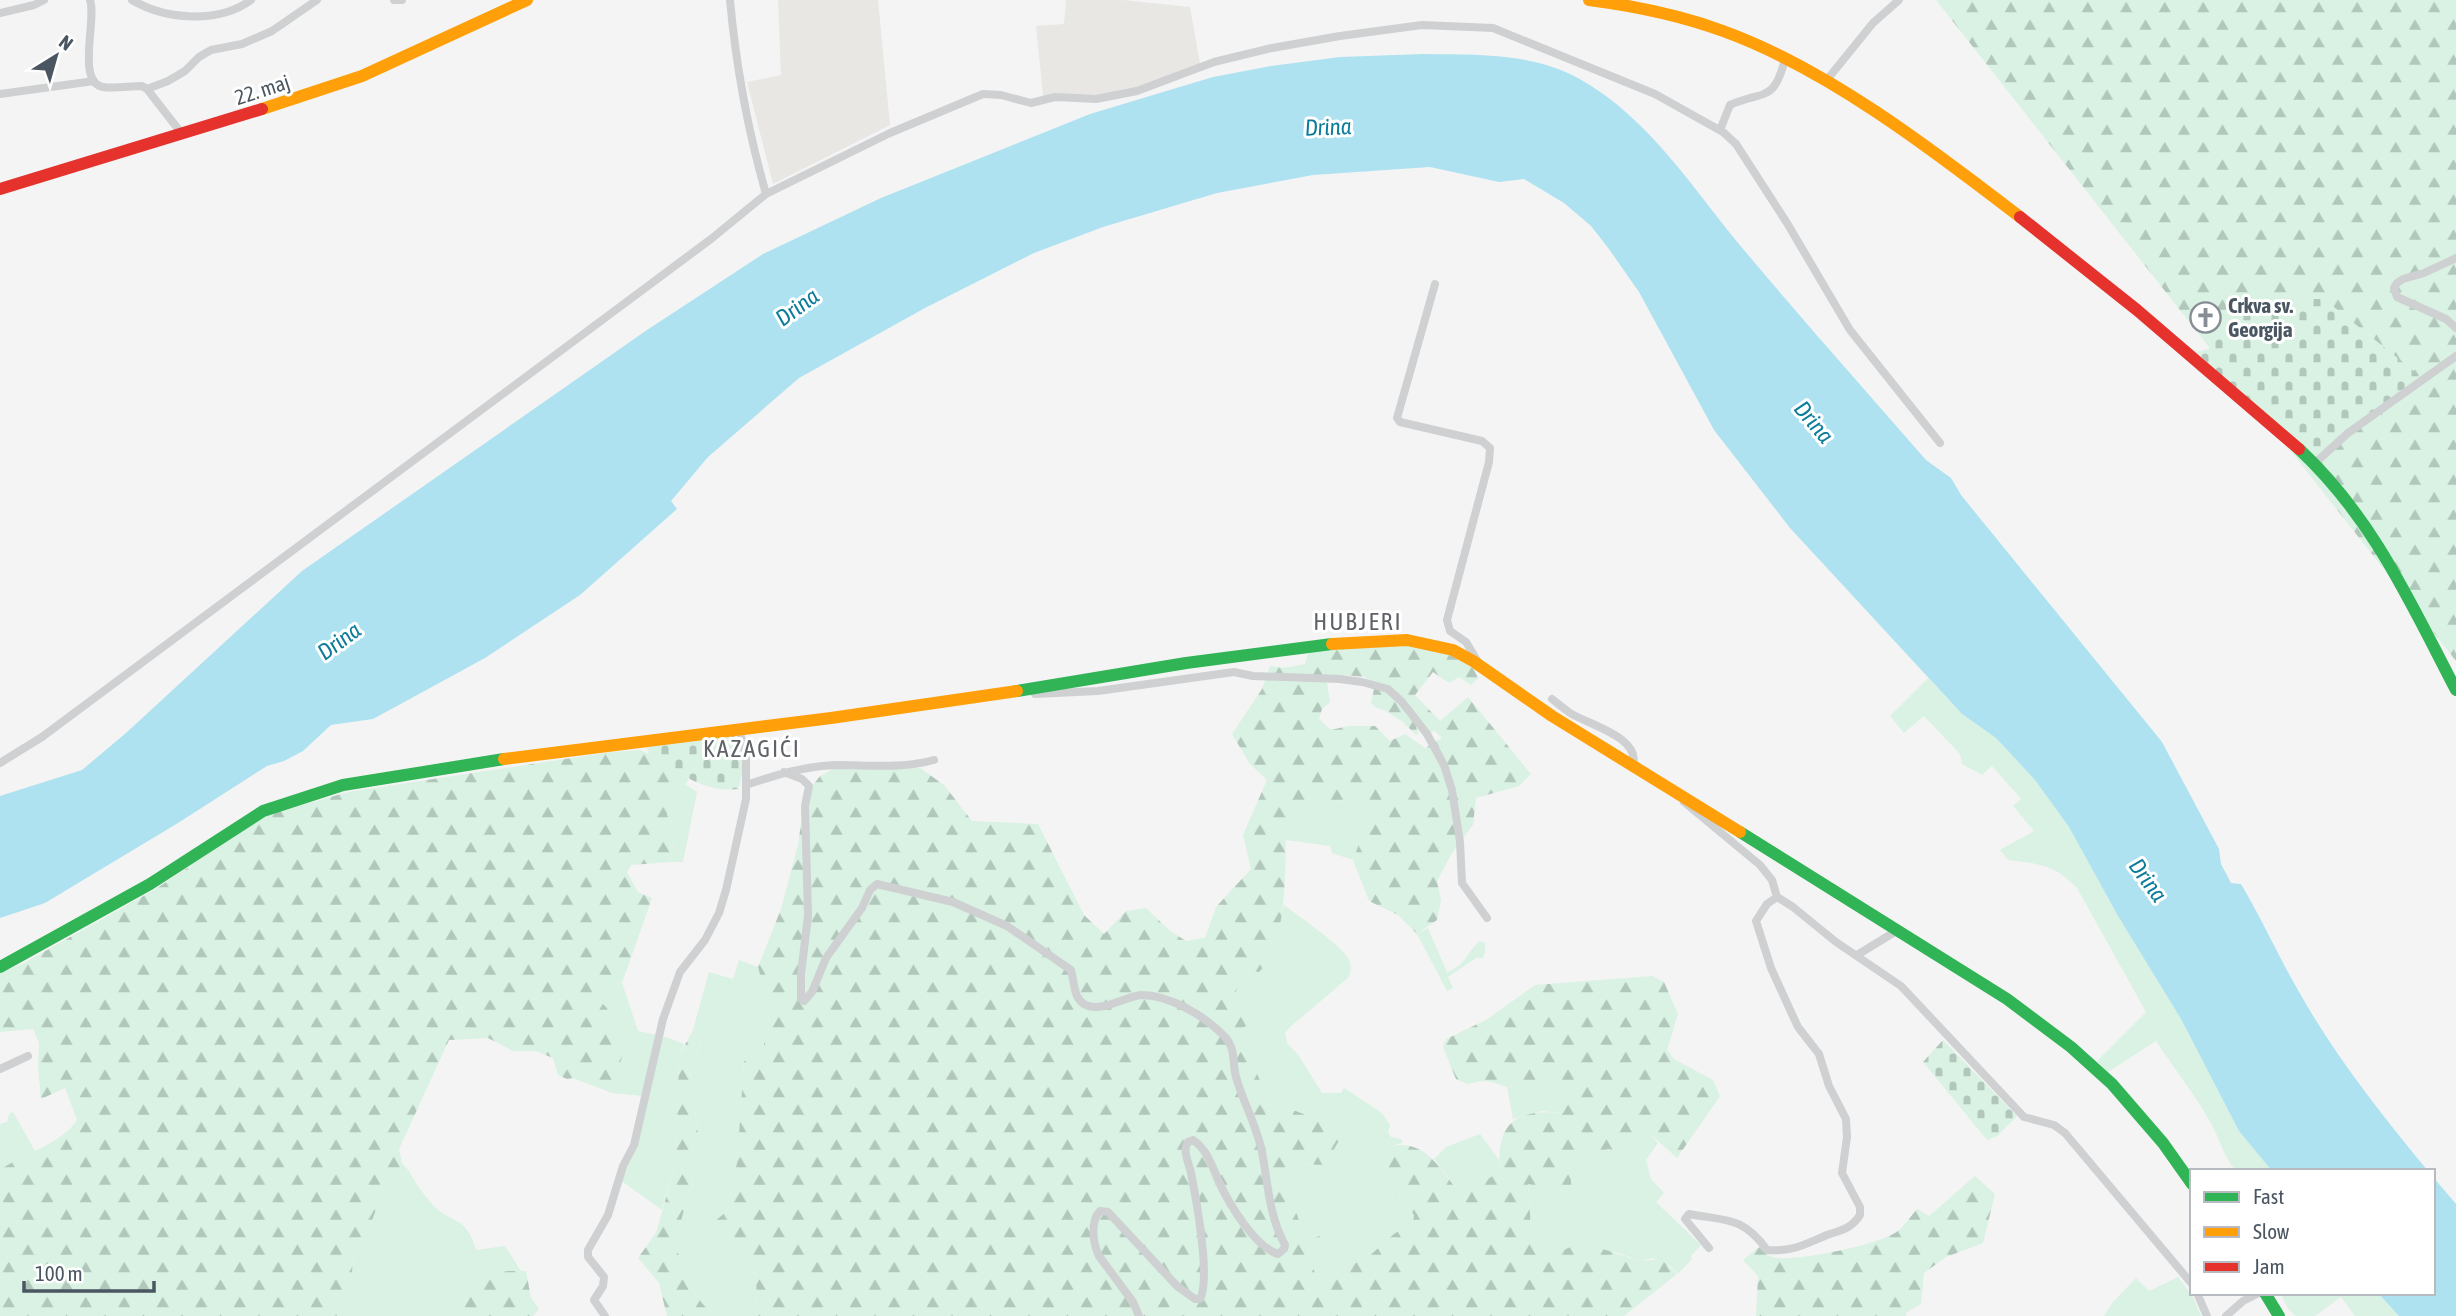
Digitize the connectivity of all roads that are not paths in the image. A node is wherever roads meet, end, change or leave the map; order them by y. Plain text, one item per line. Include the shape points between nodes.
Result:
1 (44, 0) edge
2 (90, 0) edge
3 (98, 0) edge
4 (132, 0) edge
5 (251, 0) edge
6 (317, 0) edge
7 (394, 0) edge
8 (402, 0) edge
9 (527, 0) edge
10 (730, 0) edge
11 (1589, 0) edge
12 (1899, 0) edge
13 (240, 4) edge
14 (0, 13) edge
15 (93, 13) junction
16 (1786, 59) junction
17 (94, 81) junction
18 (1826, 81) junction
19 (147, 89) junction
20 (0, 94) edge
21 (1720, 130) junction
22 (182, 134) junction
23 (0, 189) edge
24 (766, 194) junction
25 (2456, 258) edge
26 (1435, 284) dead end
27 (2456, 328) edge
28 (2456, 356) edge
29 (1940, 443) dead end
30 (2314, 464) junction
31 (1480, 665) junction
32 (2456, 690) edge
33 (1000, 692) junction
34 (1552, 699) dead end
35 (739, 729) junction
36 (934, 760) dead end
37 (0, 763) edge
38 (1632, 766) junction
39 (784, 772) junction
40 (746, 785) junction
41 (1683, 797) junction
42 (1777, 897) junction
43 (1487, 918) dead end
44 (1898, 930) junction
45 (1857, 955) junction
46 (0, 967) edge
47 (29, 1056) dead end
48 (0, 1069) edge
49 (2190, 1181) edge
50 (1709, 1248) dead end
51 (2190, 1282) edge
52 (2198, 1295) edge
53 (2255, 1295) edge
54 (2266, 1295) edge
55 (605, 1316) edge
56 (1139, 1316) edge
57 (2207, 1316) edge
58 (2227, 1316) edge
59 (2279, 1316) edge

1 - 14 street
2 - 15 street
3 - 15 street
4 - 13 street via 177,16 228,13
5 - 13 street
6 - 19 street via 272,31 211,50 185,71
7 - 8 street
9 - 22 street, 22. maj via 362,76
10 - 24 street via 745,109
11 - 16 street via 1700,23
12 - 18 street via 1873,23
15 - 17 street via 88,63
16 - 18 street
16 - 21 street via 1781,78 1771,91 1730,105
17 - 19 street via 101,87
17 - 20 street
18 - 30 street via 1956,168 2035,228 2251,406
19 - 22 street
21 - 24 street via 1655,94 1493,28 1422,25 1272,48 1214,62 1137,91 1096,99 1055,97 1031,103 982,94
21 - 29 street via 1735,144 1787,223 1850,330
22 - 23 street, 22. maj
24 - 37 street via 42,737
25 - 27 street via 2403,279 2394,288 2398,297 2446,318
26 - 31 street via 1397,419 1482,441 1490,448 1447,620 1450,631 1470,646
28 - 30 street via 2348,433
30 - 32 street via 2375,540
31 - 33 street via 1453,650 1407,640 1315,646
31 - 38 street
33 - 35 street
33 - 43 street via 1098,691 1234,672 1340,679 1388,689 1427,734 1444,765 1460,842 1462,883
34 - 38 street via 1629,745 1635,759
35 - 40 street via 746,755
35 - 46 street via 543,753 343,785 263,811 149,884
36 - 39 street
38 - 41 street
39 - 40 street
39 - 56 street via 809,786 804,806 808,916 800,983 804,1001 810,997 825,958 877,884 943,898 1007,926 1071,970 1077,996 1087,1005 1111,1006 1134,996 1158,998 1196,1015 1231,1045 1284,1249 1274,1253 1258,1240 1237,1214 1203,1148 1193,1140 1188,1142 1202,1251 1200,1299 1177,1286 1108,1212 1100,1211 1094,1221 1095,1248
40 - 55 street via 719,913 680,972 663,1019 634,1145 608,1215 588,1250 588,1257 604,1277 594,1300
41 - 42 street via 1685,804 1760,865 1772,880
41 - 44 street
42 - 45 street
42 - 50 street via 1756,921 1771,968 1798,1027 1819,1054 1846,1119 1842,1173 1860,1215 1849,1227 1783,1251 1767,1250 1740,1223 1689,1214 1685,1219
44 - 45 street
44 - 49 street via 2007,999 2071,1047 2134,1108
45 - 51 street via 1901,986 2024,1117 2054,1125 2064,1133
47 - 48 street
52 - 57 street
53 - 58 street
54 - 59 street

